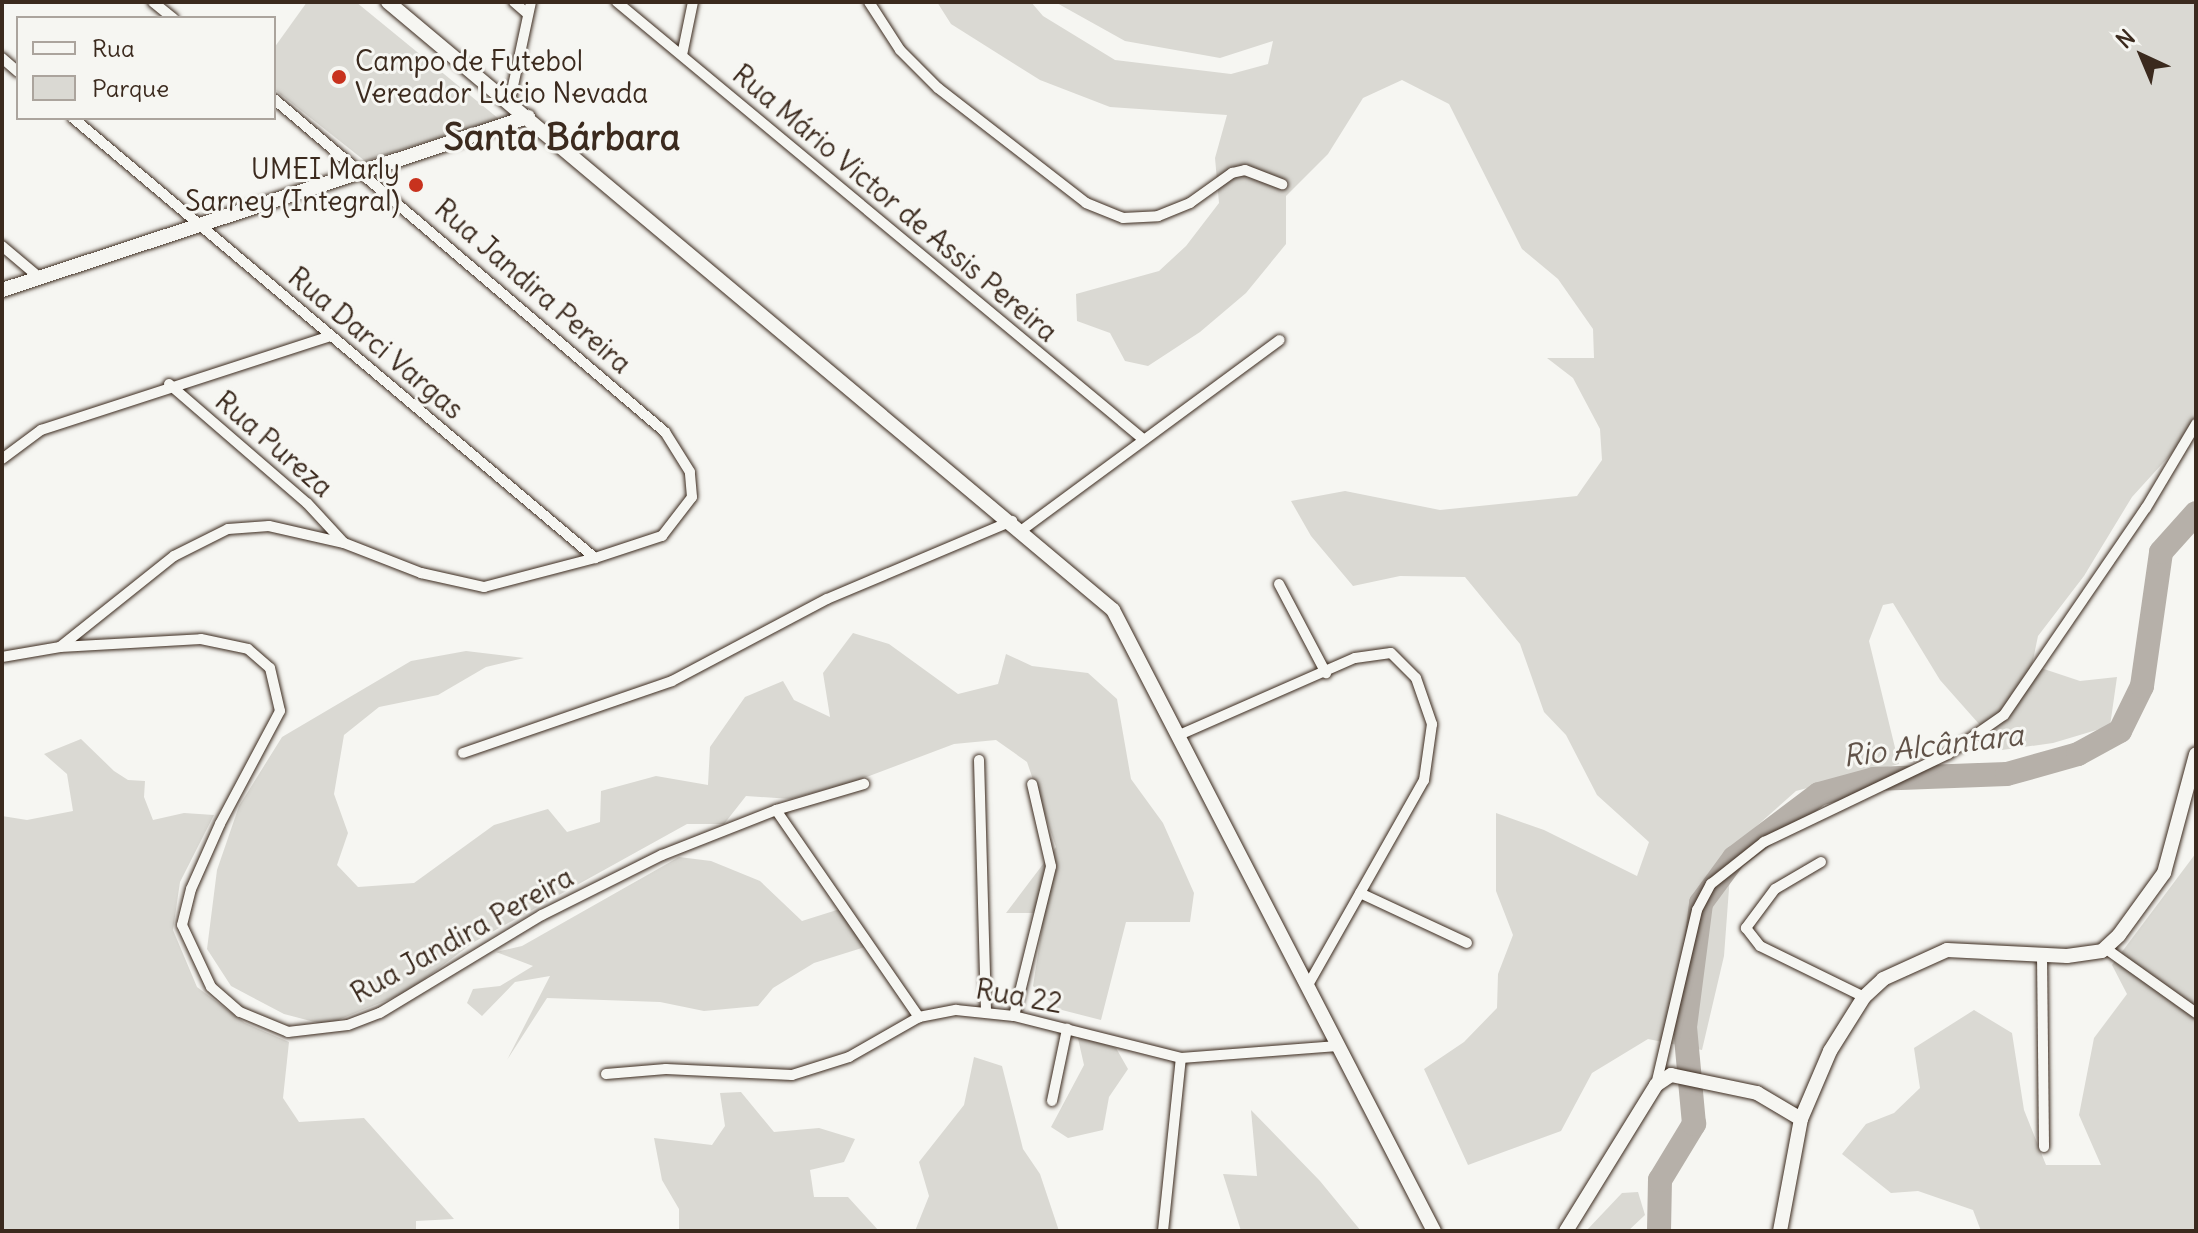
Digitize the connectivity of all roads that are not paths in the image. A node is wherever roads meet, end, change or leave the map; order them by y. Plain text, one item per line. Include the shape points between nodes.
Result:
1 (153, 2) edge
2 (388, 2) edge
3 (514, 2) edge
4 (531, 2) edge
5 (617, 2) edge
6 (693, 2) edge
7 (869, 2) edge
8 (528, 14) junction
9 (170, 16) edge
10 (682, 55) junction
11 (510, 100) junction
12 (276, 101) edge
13 (528, 117) junction
14 (75, 120) edge
15 (363, 170) junction
16 (1282, 184) dead end
17 (197, 222) junction
18 (2, 246) edge
19 (41, 279) junction
20 (2, 290) edge
21 (328, 337) junction
22 (1280, 340) dead end
23 (169, 384) junction
24 (2196, 424) edge
25 (1143, 439) junction
26 (2, 459) edge
27 (1017, 526) junction
28 (344, 543) junction
29 (595, 558) junction
30 (1279, 584) dead end
31 (60, 647) junction
32 (2, 657) edge
33 (1326, 673) junction
34 (1177, 736) junction
35 (463, 753) dead end
36 (2196, 754) edge
37 (979, 760) dead end
38 (864, 784) dead end
39 (1032, 784) dead end
40 (776, 810) junction
41 (1821, 862) dead end
42 (1360, 893) junction
43 (1467, 943) dead end
44 (2105, 948) junction
45 (2042, 954) junction
46 (1307, 987) junction
47 (1864, 997) junction
48 (986, 1011) junction
49 (2196, 1013) edge
50 (1014, 1016) junction
51 (919, 1017) junction
52 (1067, 1029) junction
53 (1338, 1046) junction
54 (1181, 1058) junction
55 (606, 1074) dead end
56 (1656, 1085) junction
57 (1052, 1101) dead end
58 (1801, 1119) junction
59 (2044, 1147) dead end
60 (1163, 1231) edge
61 (1434, 1231) edge
62 (1566, 1231) edge
63 (1780, 1231) edge

1 - 9 street
2 - 11 street
3 - 8 street
4 - 8 street
5 - 10 street, Rua Mário Victor de Assis Pereira
6 - 10 street
7 - 16 street via 900,50 938,88 1086,203 1123,218 1158,216 1190,203 1232,173 1245,170
8 - 11 street
10 - 25 street, Rua Mário Victor de Assis Pereira
11 - 13 street
12 - 15 street, Rua Jandira Pereira
13 - 15 street
13 - 27 street
14 - 17 street, Rua Darci Vargas
15 - 17 street
15 - 29 street, Rua Jandira Pereira via 665,432 690,472 692,497 662,536
17 - 19 street
17 - 21 street, Rua Darci Vargas
18 - 19 street
19 - 20 street
21 - 23 street
21 - 29 street, Rua Darci Vargas
22 - 25 street
23 - 26 street via 41,430
23 - 28 street, Rua Pureza via 307,503
24 - 56 street via 2146,508 2004,715 1948,754 1764,842 1711,884 1697,910
25 - 27 street
27 - 34 street via 1113,610
27 - 35 street via 827,599 672,681
28 - 29 street via 421,573 484,587
28 - 31 street via 269,526 228,529 174,556
30 - 33 street
31 - 32 street, Rua Jandira Pereira
31 - 40 street, Rua Jandira Pereira via 201,639 248,649 270,668 280,711 220,824 191,889 182,925 211,987 240,1012 288,1032 348,1025 380,1013 542,915 662,855
33 - 34 street
33 - 42 street via 1355,658 1391,653 1416,678 1432,724 1424,780
34 - 46 street
36 - 44 street via 2164,873
37 - 48 street
38 - 40 street, Rua Jandira Pereira
39 - 50 street via 1048,833 1051,866
40 - 51 street
41 - 47 street via 1775,889 1746,928 1760,946
42 - 43 street
42 - 46 street
44 - 45 street via 2084,955
44 - 49 street
45 - 47 street via 1947,950 1883,979
45 - 59 street
46 - 53 street
47 - 58 street via 1830,1051
48 - 50 street, Rua 22
48 - 51 street, Rua 22
50 - 52 street, Rua 22
51 - 55 street, Rua 22 via 849,1057 792,1075 666,1069
52 - 54 street, Rua 22
52 - 57 street
53 - 54 street, Rua 22
53 - 61 street
54 - 60 street
56 - 58 street via 1677,1076 1702,1080 1757,1093
56 - 62 street
58 - 63 street

